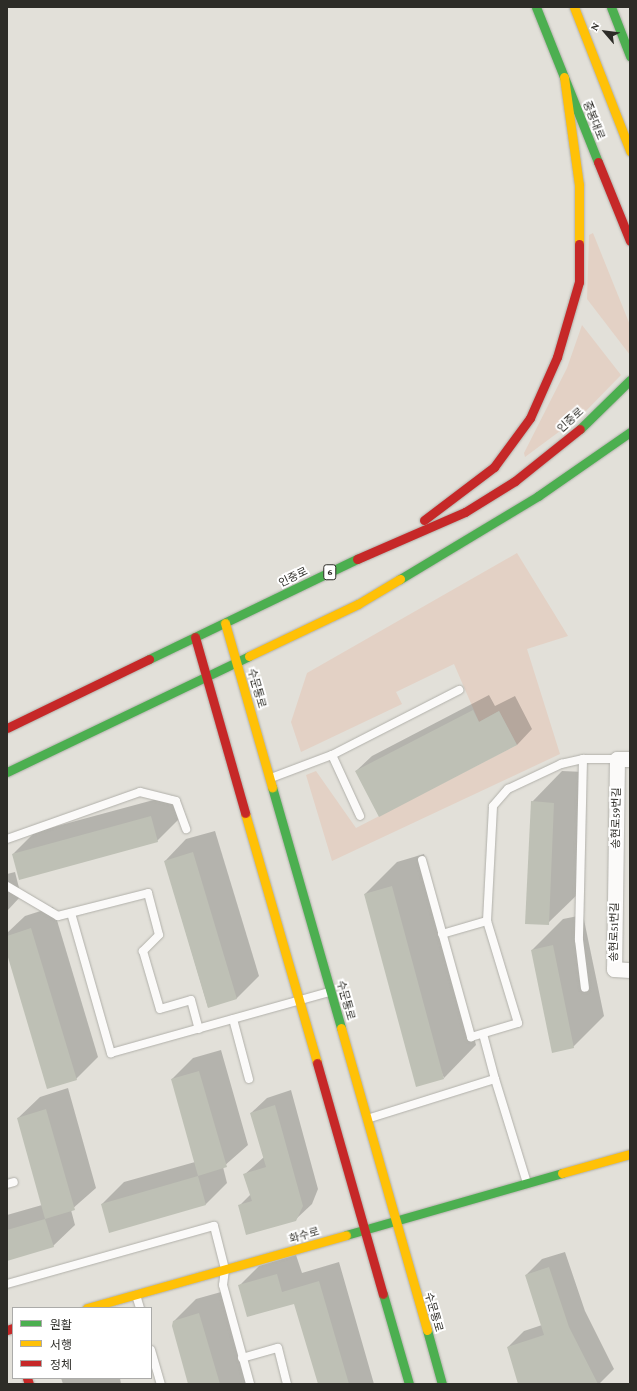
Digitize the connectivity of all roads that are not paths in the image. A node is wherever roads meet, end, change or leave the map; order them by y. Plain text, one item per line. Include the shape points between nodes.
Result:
1 (536, 7) edge
2 (574, 7) edge
3 (610, 7) edge
4 (630, 56) edge
5 (564, 77) junction
6 (630, 151) edge
7 (630, 241) edge
8 (630, 380) edge
9 (630, 432) edge
10 (400, 538) junction
11 (225, 623) junction
12 (195, 637) junction
13 (236, 662) junction
14 (206, 677) junction
15 (459, 690) dead end
16 (7, 728) edge
17 (332, 755) junction
18 (583, 759) junction
19 (624, 759) edge
20 (7, 772) edge
21 (270, 778) junction
22 (360, 816) dead end
23 (186, 829) dead end
24 (7, 839) edge
25 (422, 860) dead end
26 (615, 878) joint
27 (7, 886) edge
28 (71, 913) junction
29 (487, 921) junction
30 (442, 934) junction
31 (630, 970) edge
32 (585, 988) dead end
33 (331, 992) junction
34 (300, 1001) junction
35 (233, 1019) junction
36 (199, 1029) junction
37 (483, 1034) junction
38 (249, 1079) dead end
39 (495, 1079) junction
40 (367, 1119) junction
41 (630, 1154) edge
42 (528, 1184) junction
43 (397, 1222) junction
44 (366, 1230) junction
45 (225, 1269) junction
46 (7, 1284) edge
47 (136, 1294) junction
48 (90, 1307) edge
49 (140, 1307) edge
50 (152, 1353) edge
51 (242, 1358) junction
52 (161, 1384) edge
53 (250, 1384) edge
54 (287, 1384) edge
55 (410, 1384) edge
56 (442, 1384) edge

1 - 5 main road, 중봉대로
2 - 6 main road
3 - 4 main road
5 - 7 main road, 중봉대로
5 - 10 main road via 579,185 579,282 557,357 530,418 494,467
8 - 10 main road, 인중로 / 6 via 576,432 515,481 465,512
9 - 13 main road via 580,469 417,571 358,604
10 - 11 main road, 인중로 / 6
11 - 12 main road, 인중로 / 6
11 - 13 main road, 수문통로
12 - 14 main road
12 - 16 main road, 인중로 / 6
13 - 14 main road
13 - 21 main road, 수문통로
14 - 20 main road
14 - 34 main road
15 - 17 lane
17 - 21 lane
17 - 22 lane
18 - 19 lane, 송현로59번길
18 - 29 lane, 송현로59번길 via 561,764 508,789 493,806
18 - 32 lane via 579,940
19 - 26 street, 송현로59번길
21 - 33 main road, 수문통로
23 - 24 lane via 176,801 140,792
25 - 30 lane
26 - 31 street, 송현로51번길 via 614,969
27 - 28 lane via 58,916
28 - 36 lane via 110,1053
28 - 36 lane via 148,893 159,935 143,951 160,1009 191,1000
29 - 30 lane
29 - 37 lane, 송현로59번길 via 518,1023
30 - 37 lane via 471,1037
33 - 34 lane
33 - 40 main road, 수문통로
34 - 35 lane
34 - 44 main road
35 - 36 lane
35 - 38 lane
37 - 39 lane
39 - 40 lane
39 - 42 lane
40 - 43 main road, 수문통로
41 - 42 main road, 화수로
42 - 43 main road, 화수로
43 - 44 main road, 화수로
43 - 56 main road, 수문통로
44 - 45 main road, 화수로
44 - 55 main road
45 - 46 lane via 214,1226
45 - 47 main road, 화수로
45 - 51 lane via 223,1285
47 - 48 main road, 화수로
47 - 49 lane
50 - 52 lane
51 - 53 lane
51 - 54 lane via 278,1348

